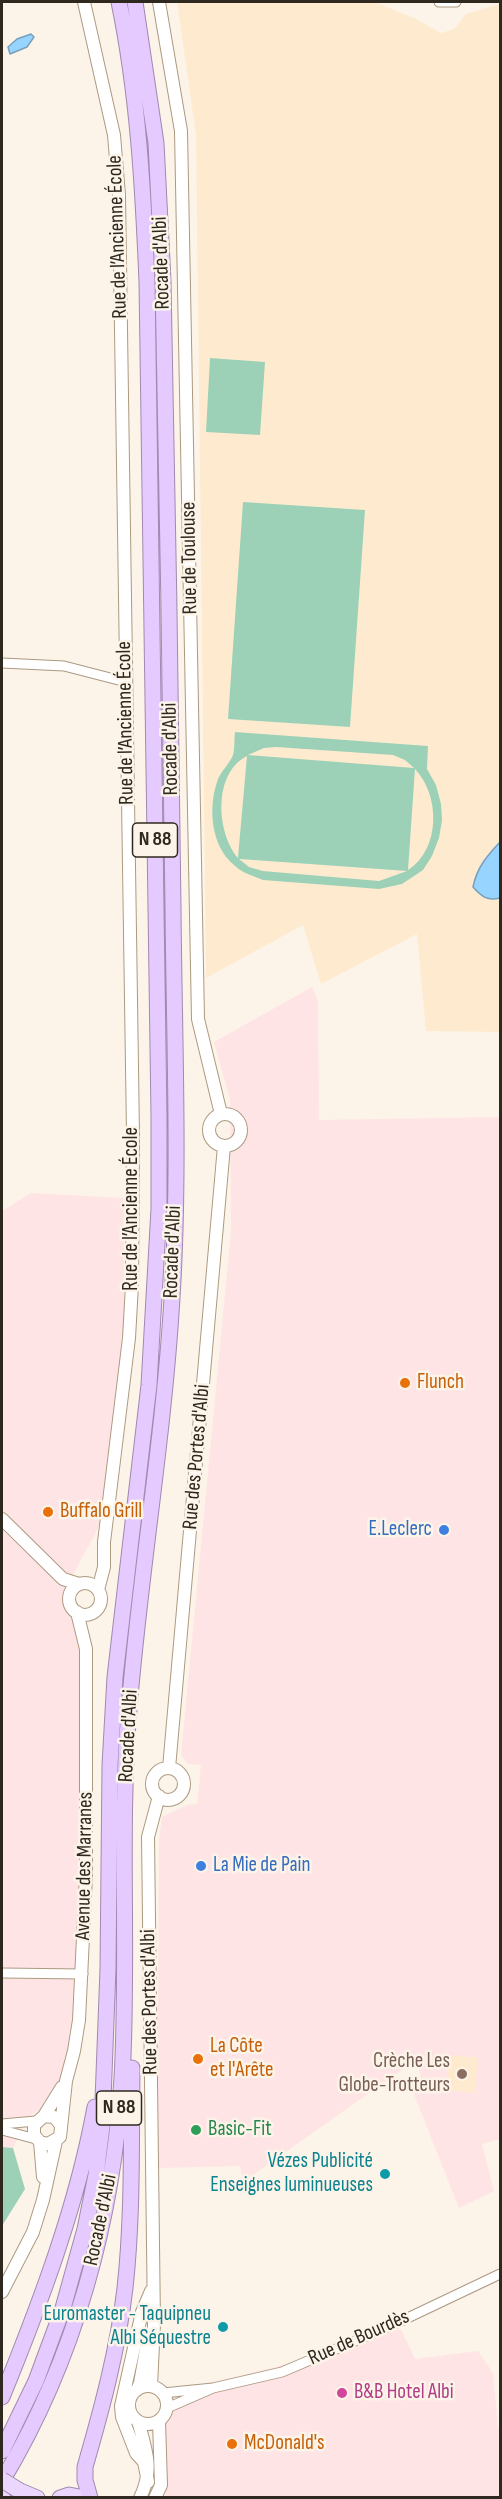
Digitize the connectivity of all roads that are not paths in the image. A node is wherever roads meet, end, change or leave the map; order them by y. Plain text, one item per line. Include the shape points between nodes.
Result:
1 (84, 2) edge
2 (118, 2) edge
3 (135, 2) edge
4 (159, 2) edge
5 (439, 2) edge
6 (456, 2) edge
7 (2, 663) edge
8 (126, 682) junction
9 (221, 1114) junction
10 (224, 1146) junction
11 (2, 1520) edge
12 (103, 1554) junction
13 (63, 1579) junction
14 (82, 1584) junction
15 (98, 1590) junction
16 (70, 1596) junction
17 (97, 1609) junction
18 (78, 1612) junction
19 (86, 1649) junction
20 (128, 1714) junction
21 (169, 1768) junction
22 (159, 1796) junction
23 (108, 1969) junction
24 (2, 1973) edge
25 (83, 1974) junction
26 (66, 2081) junction
27 (40, 2118) junction
28 (2, 2124) edge
29 (61, 2126) junction
30 (2, 2130) edge
31 (38, 2141) junction
32 (56, 2141) junction
33 (43, 2199) junction
34 (17, 2264) junction
35 (501, 2274) edge
36 (2, 2279) edge
37 (154, 2284) junction
38 (2, 2292) edge
39 (153, 2317) junction
40 (151, 2386) junction
41 (213, 2388) junction
42 (136, 2390) junction
43 (163, 2393) junction
44 (2, 2397) edge
45 (167, 2408) junction
46 (138, 2421) junction
47 (159, 2421) junction
48 (2, 2451) edge
49 (2, 2480) edge
50 (148, 2482) junction
51 (37, 2498) edge
52 (60, 2498) edge
53 (85, 2498) edge
54 (90, 2498) edge
55 (140, 2498) edge
56 (155, 2498) edge

1 - 8 street, Rue de l’Ancienne École via 114,135 119,195
2 - 23 highway, Rocade d'Albi / N 88 via 140,145 147,282 159,1128 156,1296 149,1385 115,1677
3 - 20 highway, Rocade d'Albi / N 88 via 156,143 163,281 176,1206 166,1383
4 - 9 street, Rue de Toulouse via 181,131 198,1019
5 - 6 street
7 - 8 street via 64,666
8 - 12 street, Rue de l’Ancienne École via 132,1285
9 - 10 street via 211,1121 209,1132 214,1142
9 - 10 street via 234,1116 242,1129 237,1142
10 - 21 street, Rue des Portes d'Albi
11 - 13 street
12 - 14 street
12 - 15 street, Rue de l’Ancienne École
13 - 14 street
13 - 16 street
14 - 15 street
14 - 16 street
15 - 17 street via 101,1600
16 - 18 street via 71,1605
17 - 18 street via 88,1614
17 - 19 street, Avenue des Marranes
18 - 19 street, Avenue des Marranes
19 - 25 street, Avenue des Marranes
20 - 49 highway, Rocade d'Albi / N 88 via 124,2023 111,2179 95,2252 64,2351 33,2423
20 - 54 highway via 130,2219 116,2349 85,2467
21 - 22 street via 159,1770 153,1778 153,1788
21 - 22 street via 182,1775 183,1789 173,1799
22 - 37 street, Rue des Portes d'Albi via 148,1837
23 - 44 highway via 87,2150 47,2280
23 - 48 highway, Rocade d'Albi / N 88 via 102,2126 85,2229 50,2345
24 - 25 street
25 - 26 street, Avenue des Marranes
26 - 27 street, Avenue des Marranes
26 - 29 street, Avenue des Marranes
27 - 28 street
27 - 29 street via 54,2118
27 - 31 street via 33,2130
29 - 32 street
30 - 31 street
31 - 32 street
31 - 33 street via 43,2157
32 - 33 street
33 - 34 street
34 - 36 street
34 - 38 street
35 - 41 street, Rue de Bourdès via 282,2372
37 - 39 street, Rue des Portes d'Albi
37 - 50 street via 142,2312 121,2406
39 - 40 street, Rue des Portes d'Albi
39 - 42 street, Rue des Portes d'Albi
40 - 42 street
40 - 43 street
41 - 43 street, Rue de Bourdès
41 - 45 street, Rue de Bourdès
42 - 46 street via 129,2406
43 - 45 street
45 - 47 street
46 - 47 street
46 - 50 street via 149,2465
47 - 56 street via 160,2485
49 - 51 main road, bridge
50 - 55 street
52 - 53 main road

